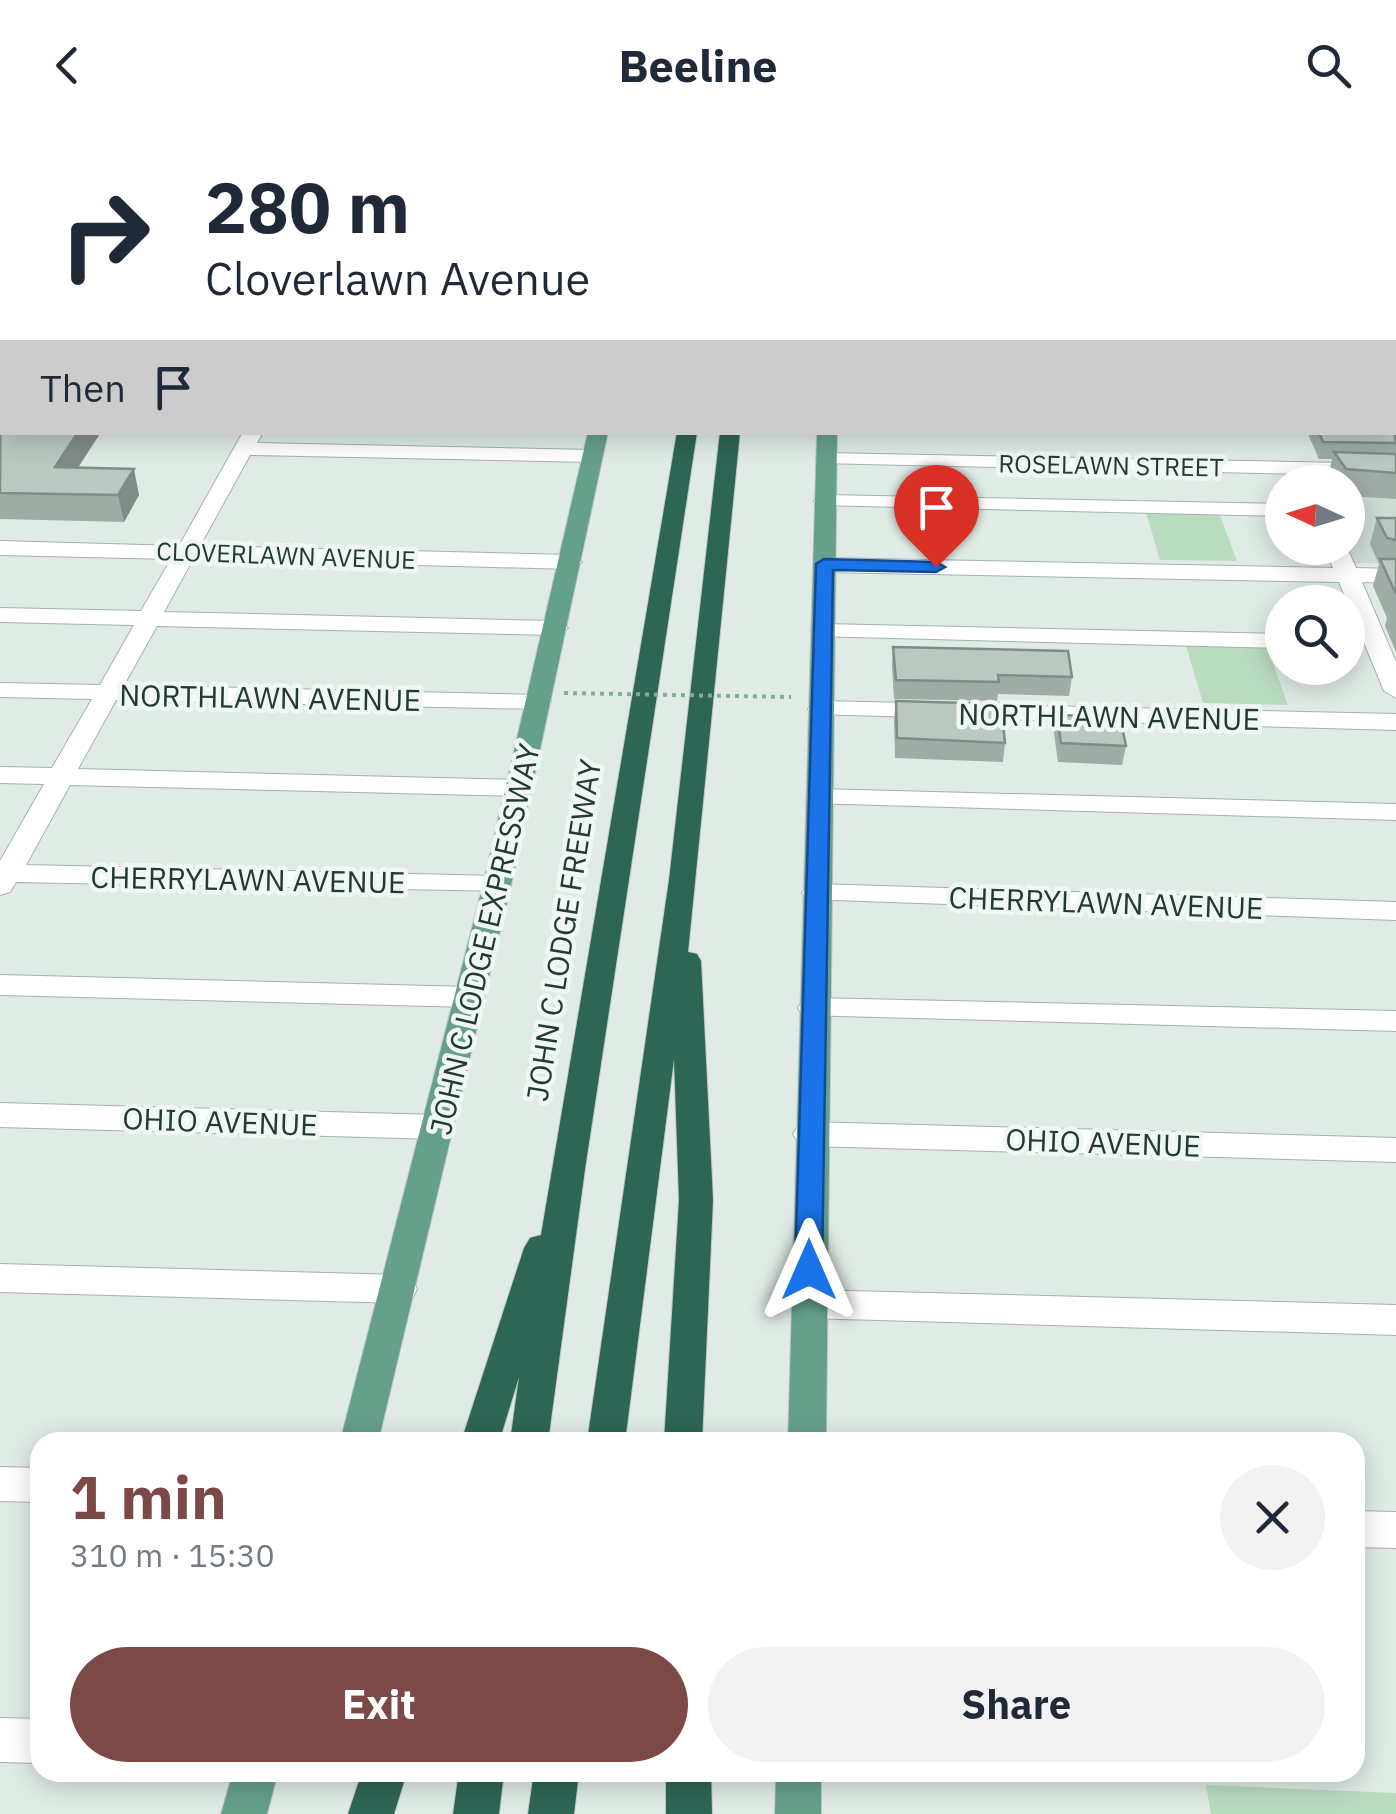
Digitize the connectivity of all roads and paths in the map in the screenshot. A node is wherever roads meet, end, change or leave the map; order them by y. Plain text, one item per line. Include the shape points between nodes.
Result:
1 (597, 435) edge
2 (687, 435) edge
3 (730, 435) edge
4 (827, 435) edge
5 (249, 441) edge
6 (593, 456) junction
7 (826, 460) junction
8 (1396, 470) edge
9 (1365, 472) edge
10 (1265, 475) edge
11 (825, 501) junction
12 (1265, 510) edge
13 (0, 548) edge
14 (186, 553) junction
15 (572, 562) junction
16 (824, 564) junction
17 (1344, 565) edge
18 (1348, 575) junction
19 (1396, 576) edge
20 (0, 615) edge
21 (149, 618) junction
22 (556, 628) junction
23 (823, 631) junction
24 (1265, 641) edge
25 (1365, 643) edge
26 (1376, 643) junction
27 (0, 690) edge
28 (1396, 691) edge
29 (108, 694) junction
30 (552, 697) junction
31 (791, 697) dead end
32 (821, 709) junction
33 (1396, 722) edge
34 (0, 775) edge
35 (62, 776) junction
36 (519, 788) junction
37 (819, 798) junction
38 (1396, 812) edge
39 (2, 877) edge
40 (683, 880) junction
41 (497, 886) junction
42 (816, 893) junction
43 (1396, 911) edge
44 (0, 986) edge
45 (470, 997) junction
46 (813, 1008) junction
47 (1396, 1021) edge
48 (0, 1115) edge
49 (440, 1127) junction
50 (810, 1134) junction
51 (1396, 1150) edge
52 (568, 1169) junction
53 (0, 1278) edge
54 (399, 1289) junction
55 (808, 1304) junction
56 (1396, 1320) edge
57 (362, 1432) edge
58 (483, 1432) edge
59 (530, 1432) edge
60 (607, 1432) edge
61 (684, 1432) edge
62 (807, 1432) edge
63 (0, 1484) edge
64 (30, 1485) edge
65 (1365, 1529) edge
66 (1396, 1530) edge
67 (0, 1740) edge
68 (30, 1741) edge
69 (253, 1782) edge
70 (382, 1782) edge
71 (481, 1782) edge
72 (556, 1782) edge
73 (688, 1782) edge
74 (799, 1782) edge
75 (244, 1814) edge
76 (371, 1814) edge
77 (476, 1814) edge
78 (551, 1814) edge
79 (690, 1814) edge
80 (798, 1814) edge

1 - 6 main road, JOHN C LODGE EXPRESSWAY
2 - 52 highway, JOHN C LODGE FREEWAY
3 - 40 highway
4 - 7 main road
5 - 6 street
5 - 14 street
6 - 15 main road, JOHN C LODGE EXPRESSWAY
7 - 10 street, ROSELAWN STREET
7 - 11 main road
8 - 9 street, ROSELAWN STREET
11 - 12 street
11 - 16 main road
13 - 14 street, CLOVERLAWN AVENUE
14 - 15 street, CLOVERLAWN AVENUE
14 - 21 street
15 - 22 main road, JOHN C LODGE EXPRESSWAY
16 - 18 street
16 - 23 main road
17 - 18 street
18 - 19 street
18 - 26 street
20 - 21 street
21 - 22 street
21 - 29 street
22 - 30 main road, JOHN C LODGE EXPRESSWAY
23 - 24 street
23 - 32 main road
25 - 26 street
26 - 28 street
27 - 29 street, NORTHLAWN AVENUE
29 - 30 street, NORTHLAWN AVENUE
29 - 35 street
30 - 31 path, bridge
30 - 36 main road, JOHN C LODGE EXPRESSWAY
32 - 33 street, NORTHLAWN AVENUE
32 - 37 main road
34 - 35 street
35 - 36 street
35 - 39 street
36 - 41 main road, JOHN C LODGE EXPRESSWAY
37 - 38 street
37 - 42 main road
39 - 41 street, CHERRYLAWN AVENUE
40 - 60 highway
40 - 61 highway via 696,1200
41 - 45 main road, JOHN C LODGE EXPRESSWAY
42 - 43 street, CHERRYLAWN AVENUE
42 - 46 main road
44 - 45 street
45 - 49 main road, JOHN C LODGE EXPRESSWAY
46 - 47 street
46 - 50 main road
48 - 49 street, OHIO AVENUE
49 - 54 main road, JOHN C LODGE EXPRESSWAY
50 - 51 street, OHIO AVENUE
50 - 55 main road
52 - 58 highway
52 - 59 highway, JOHN C LODGE FREEWAY
53 - 54 street
54 - 57 main road, JOHN C LODGE EXPRESSWAY
55 - 56 street
55 - 62 main road
63 - 64 street
65 - 66 street
67 - 68 street
69 - 75 main road
70 - 76 highway
71 - 77 highway
72 - 78 highway
73 - 79 highway
74 - 80 main road

